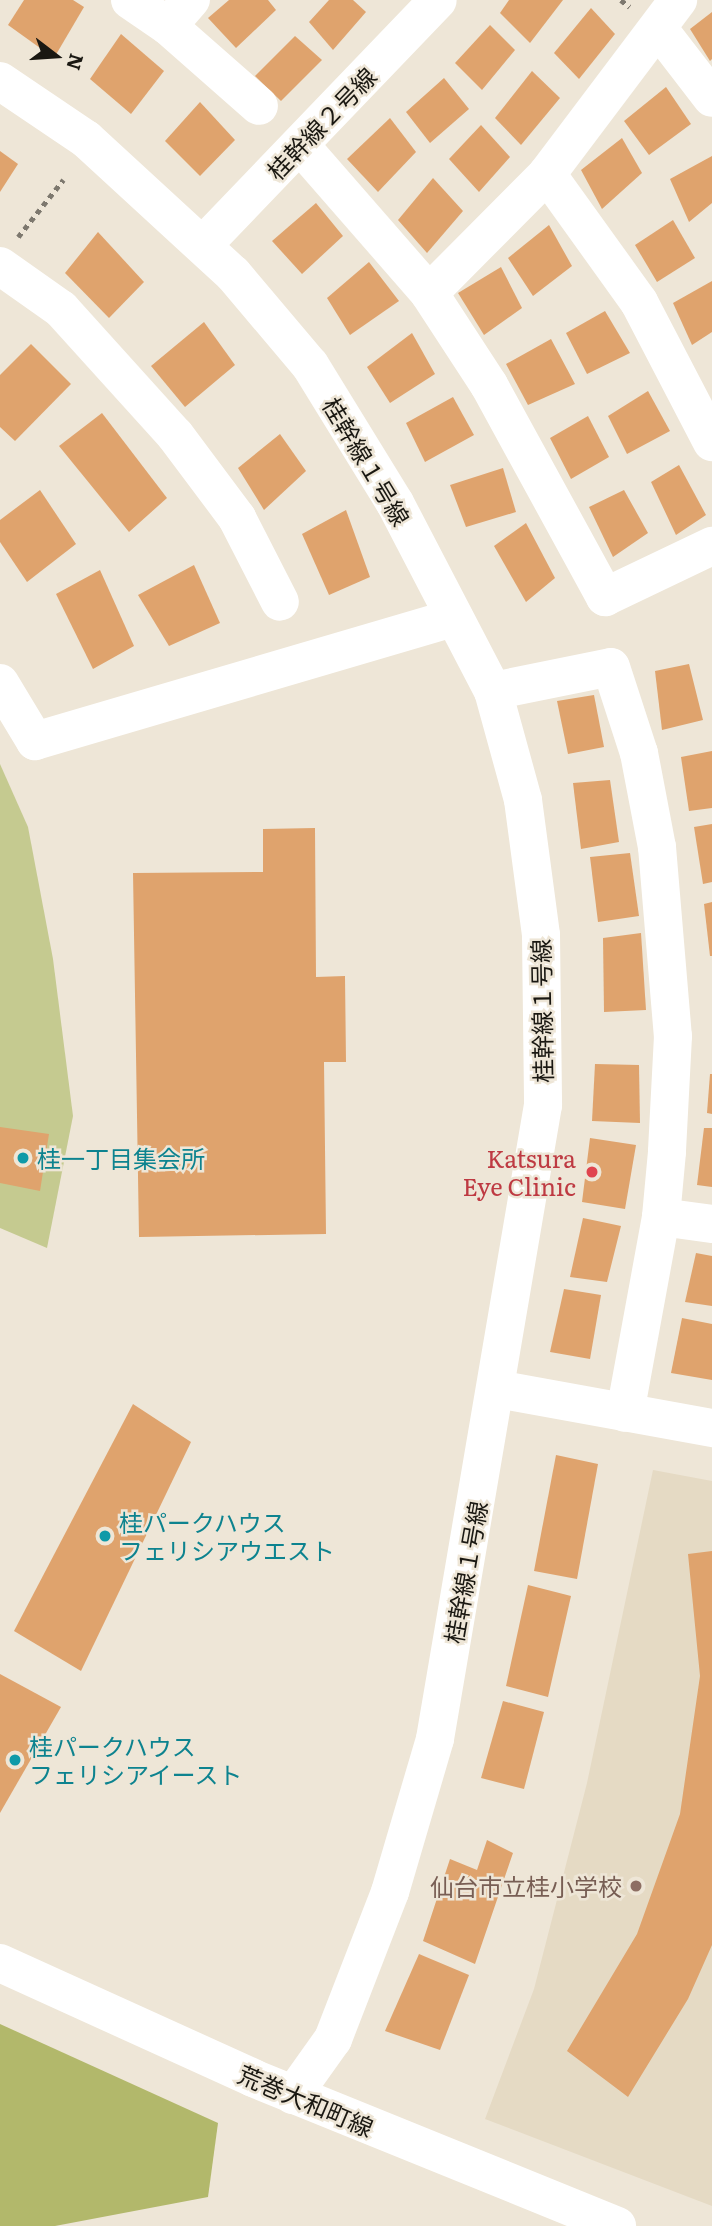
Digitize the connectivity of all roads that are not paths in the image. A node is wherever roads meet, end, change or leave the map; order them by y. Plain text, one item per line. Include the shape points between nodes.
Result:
1 (130, 0) edge
2 (438, 0) edge
3 (179, 13) edge
4 (668, 14) edge
5 (0, 80) edge
6 (712, 98) edge
7 (258, 106) dead end
8 (300, 145) junction
9 (547, 174) junction
10 (203, 245) junction
11 (8, 253) edge
12 (429, 293) junction
13 (712, 442) edge
14 (712, 546) edge
15 (280, 602) dead end
16 (454, 618) junction
17 (0, 683) edge
18 (493, 691) junction
19 (661, 1217) junction
20 (712, 1224) edge
21 (497, 1389) junction
22 (625, 1413) junction
23 (712, 1429) edge
24 (0, 1963) edge
25 (293, 2095) junction
26 (617, 2226) edge

1 - 3 street
2 - 8 street, 桂幹線２号線
3 - 7 street
4 - 6 street
4 - 9 street
5 - 10 street, 桂幹線１号線 via 86,139
8 - 10 street, 桂幹線２号線
8 - 12 street
9 - 12 street
9 - 13 street via 639,302
10 - 16 street, 桂幹線１号線 via 310,365 395,503
11 - 15 street via 175,435 237,519
12 - 14 street via 489,385 605,597
16 - 17 street via 35,741
16 - 18 street, 桂幹線１号線
18 - 19 street via 611,667 639,753 657,847 673,1036
18 - 21 street, 桂幹線１号線 via 523,800 541,935 542,1092
19 - 20 street
19 - 22 street
21 - 22 street
21 - 25 street, 桂幹線１号線 via 435,1739 390,1892 333,2039
22 - 23 street
24 - 25 street, 荒巻大和町線
25 - 26 street, 荒巻大和町線

